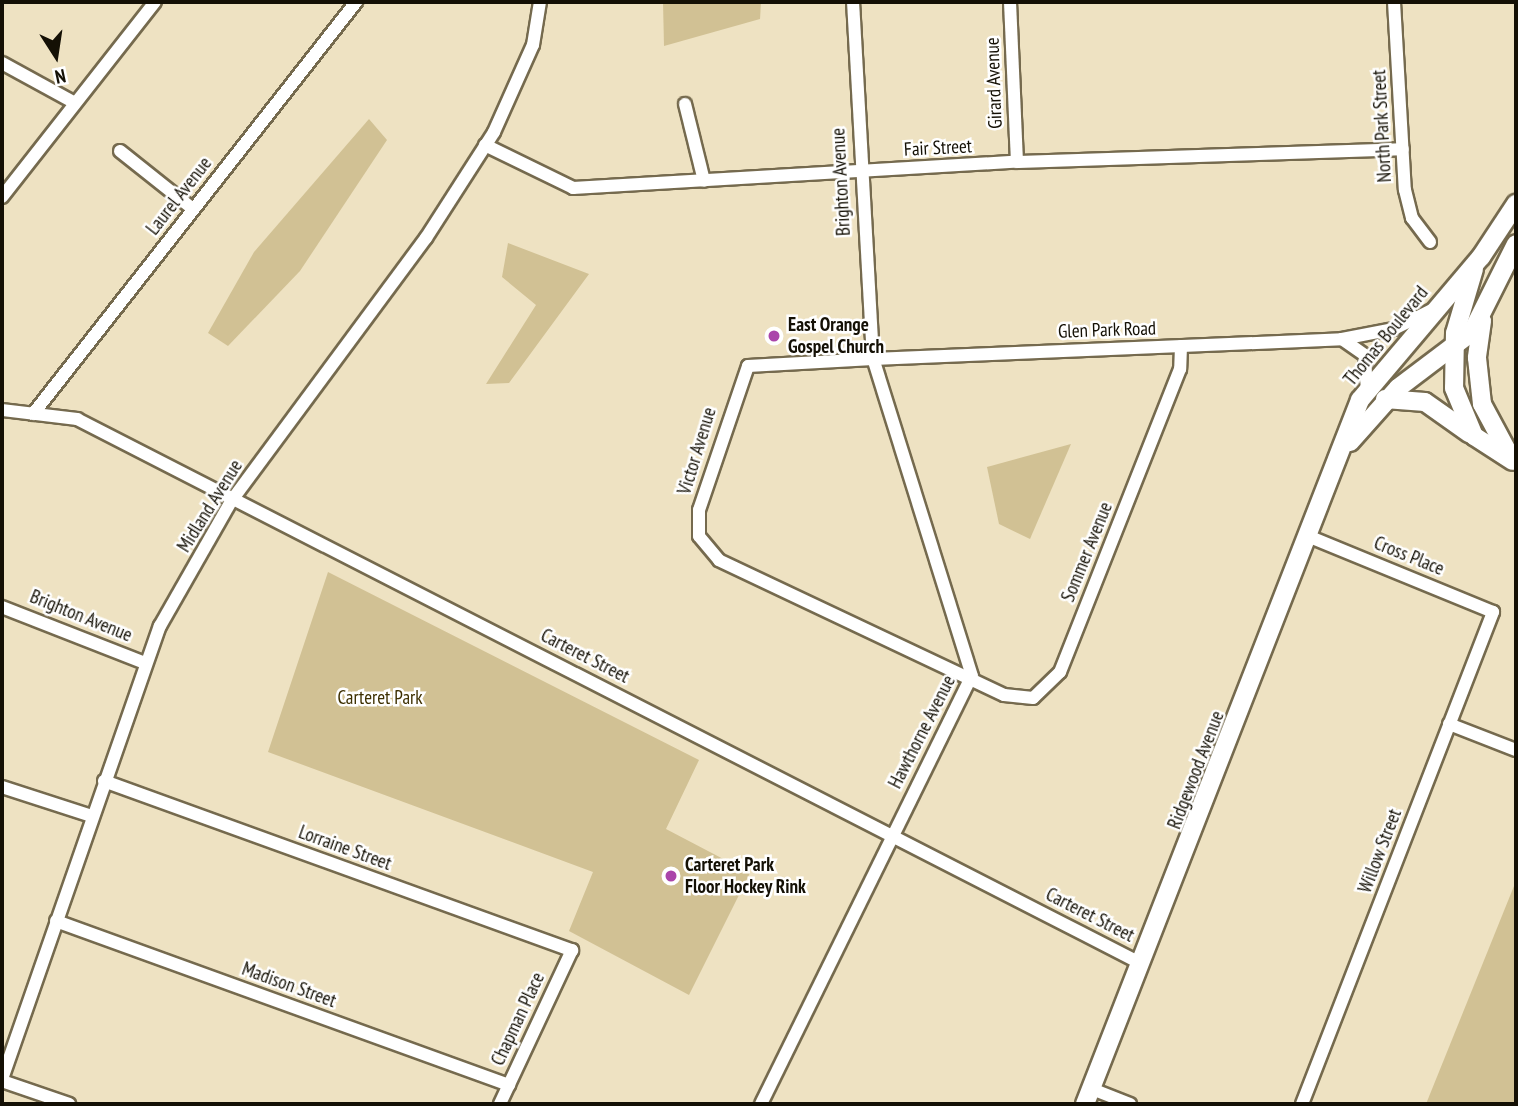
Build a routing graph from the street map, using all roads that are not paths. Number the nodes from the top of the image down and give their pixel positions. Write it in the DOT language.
graph roads {
  1 [pos="155,2"];
  2 [pos="356,2"];
  3 [pos="540,2"];
  4 [pos="853,2"];
  5 [pos="1010,2"];
  6 [pos="1394,2"];
  7 [pos="2,64"];
  8 [pos="75,103"];
  9 [pos="685,104"];
  10 [pos="485,145"];
  11 [pos="1402,149"];
  12 [pos="120,151"];
  13 [pos="1017,162"];
  14 [pos="858,172"];
  15 [pos="704,181"];
  16 [pos="2,197"];
  17 [pos="1516,204"];
  18 [pos="194,209"];
  19 [pos="1430,242"];
  20 [pos="1516,244"];
  21 [pos="1481,257"];
  22 [pos="1432,310"];
  23 [pos="1483,318"];
  24 [pos="1342,339"];
  25 [pos="1181,346"];
  26 [pos="1452,349"];
  27 [pos="873,359"];
  28 [pos="1367,390"];
  29 [pos="1385,399"];
  30 [pos="2,410"];
  31 [pos="33,414"];
  32 [pos="1480,442"];
  33 [pos="1344,450"];
  34 [pos="1515,462"];
  35 [pos="232,500"];
  36 [pos="1310,537"];
  37 [pos="2,607"];
  38 [pos="1493,612"];
  39 [pos="145,663"];
  40 [pos="970,679"];
  41 [pos="1449,724"];
  42 [pos="1516,750"];
  43 [pos="104,781"];
  44 [pos="2,787"];
  45 [pos="92,816"];
  46 [pos="891,835"];
  47 [pos="56,921"];
  48 [pos="572,950"];
  49 [pos="1142,964"];
  50 [pos="2,1080"];
  51 [pos="509,1085"];
  52 [pos="1089,1097"];
  53 [pos="69,1104"];
  54 [pos="500,1104"];
  55 [pos="761,1104"];
  56 [pos="1130,1104"];
  57 [pos="1302,1104"];
  1 -- 8 [label="street"];
  2 -- 18 [label="street, Laurel Avenue"];
  3 -- 10 [label="street, Midland Avenue"];
  4 -- 14 [label="street, Brighton Avenue"];
  5 -- 13 [label="street, Girard Avenue"];
  6 -- 11 [label="street, North Park Street"];
  7 -- 8 [label="street"];
  8 -- 16 [label="street"];
  9 -- 15 [label="street"];
  10 -- 15 [label="street, Fair Street"];
  10 -- 35 [label="street, Midland Avenue"];
  11 -- 13 [label="street, Fair Street"];
  11 -- 19 [label="street, North Park Street"];
  12 -- 18 [label="street"];
  13 -- 14 [label="street, Fair Street"];
  14 -- 15 [label="street, Fair Street"];
  14 -- 27 [label="street, Brighton Avenue"];
  17 -- 21 [label="street, Thomas Boulevard"];
  18 -- 31 [label="street, Laurel Avenue"];
  20 -- 23 [label="street, Thomas Boulevard"];
  21 -- 22 [label="street, Thomas Boulevard"];
  21 -- 26 [label="street"];
  22 -- 24 [label="street, Glen Park Road"];
  22 -- 28 [label="street, Thomas Boulevard"];
  23 -- 26 [label="street, Thomas Boulevard"];
  23 -- 34 [label="street"];
  24 -- 25 [label="street, Glen Park Road"];
  24 -- 28 [label="street"];
  25 -- 27 [label="street, Glen Park Road"];
  25 -- 40 [label="street, Sommer Avenue"];
  26 -- 29 [label="street, Thomas Boulevard"];
  26 -- 32 [label="street"];
  27 -- 40 [label="street, Hawthorne Avenue"];
  27 -- 40 [label="street, Victor Avenue"];
  28 -- 33 [label="street, Thomas Boulevard"];
  29 -- 32 [label="street"];
  29 -- 33 [label="street, Thomas Boulevard"];
  30 -- 31 [label="street, Carteret Street"];
  31 -- 35 [label="street, Carteret Street"];
  32 -- 34 [label="street"];
  33 -- 36 [label="street, Ridgewood Avenue"];
  35 -- 39 [label="street, Midland Avenue"];
  35 -- 46 [label="street, Carteret Street"];
  36 -- 38 [label="street, Cross Place"];
  36 -- 49 [label="street, Ridgewood Avenue"];
  37 -- 39 [label="street, Brighton Avenue"];
  38 -- 41 [label="street, Willow Street"];
  39 -- 43 [label="street, Midland Avenue"];
  40 -- 46 [label="street, Hawthorne Avenue"];
  41 -- 42 [label="street"];
  41 -- 57 [label="street, Willow Street"];
  43 -- 45 [label="street, Midland Avenue"];
  43 -- 48 [label="street, Lorraine Street"];
  44 -- 45 [label="street"];
  45 -- 47 [label="street, Midland Avenue"];
  46 -- 49 [label="street, Carteret Street"];
  46 -- 55 [label="street, Hawthorne Avenue"];
  47 -- 50 [label="street, Midland Avenue"];
  47 -- 51 [label="street, Madison Street"];
  48 -- 51 [label="street, Chapman Place"];
  49 -- 52 [label="street, Ridgewood Avenue"];
  50 -- 53 [label="street"];
  51 -- 54 [label="street, Chapman Place"];
  52 -- 56 [label="street"];
}
